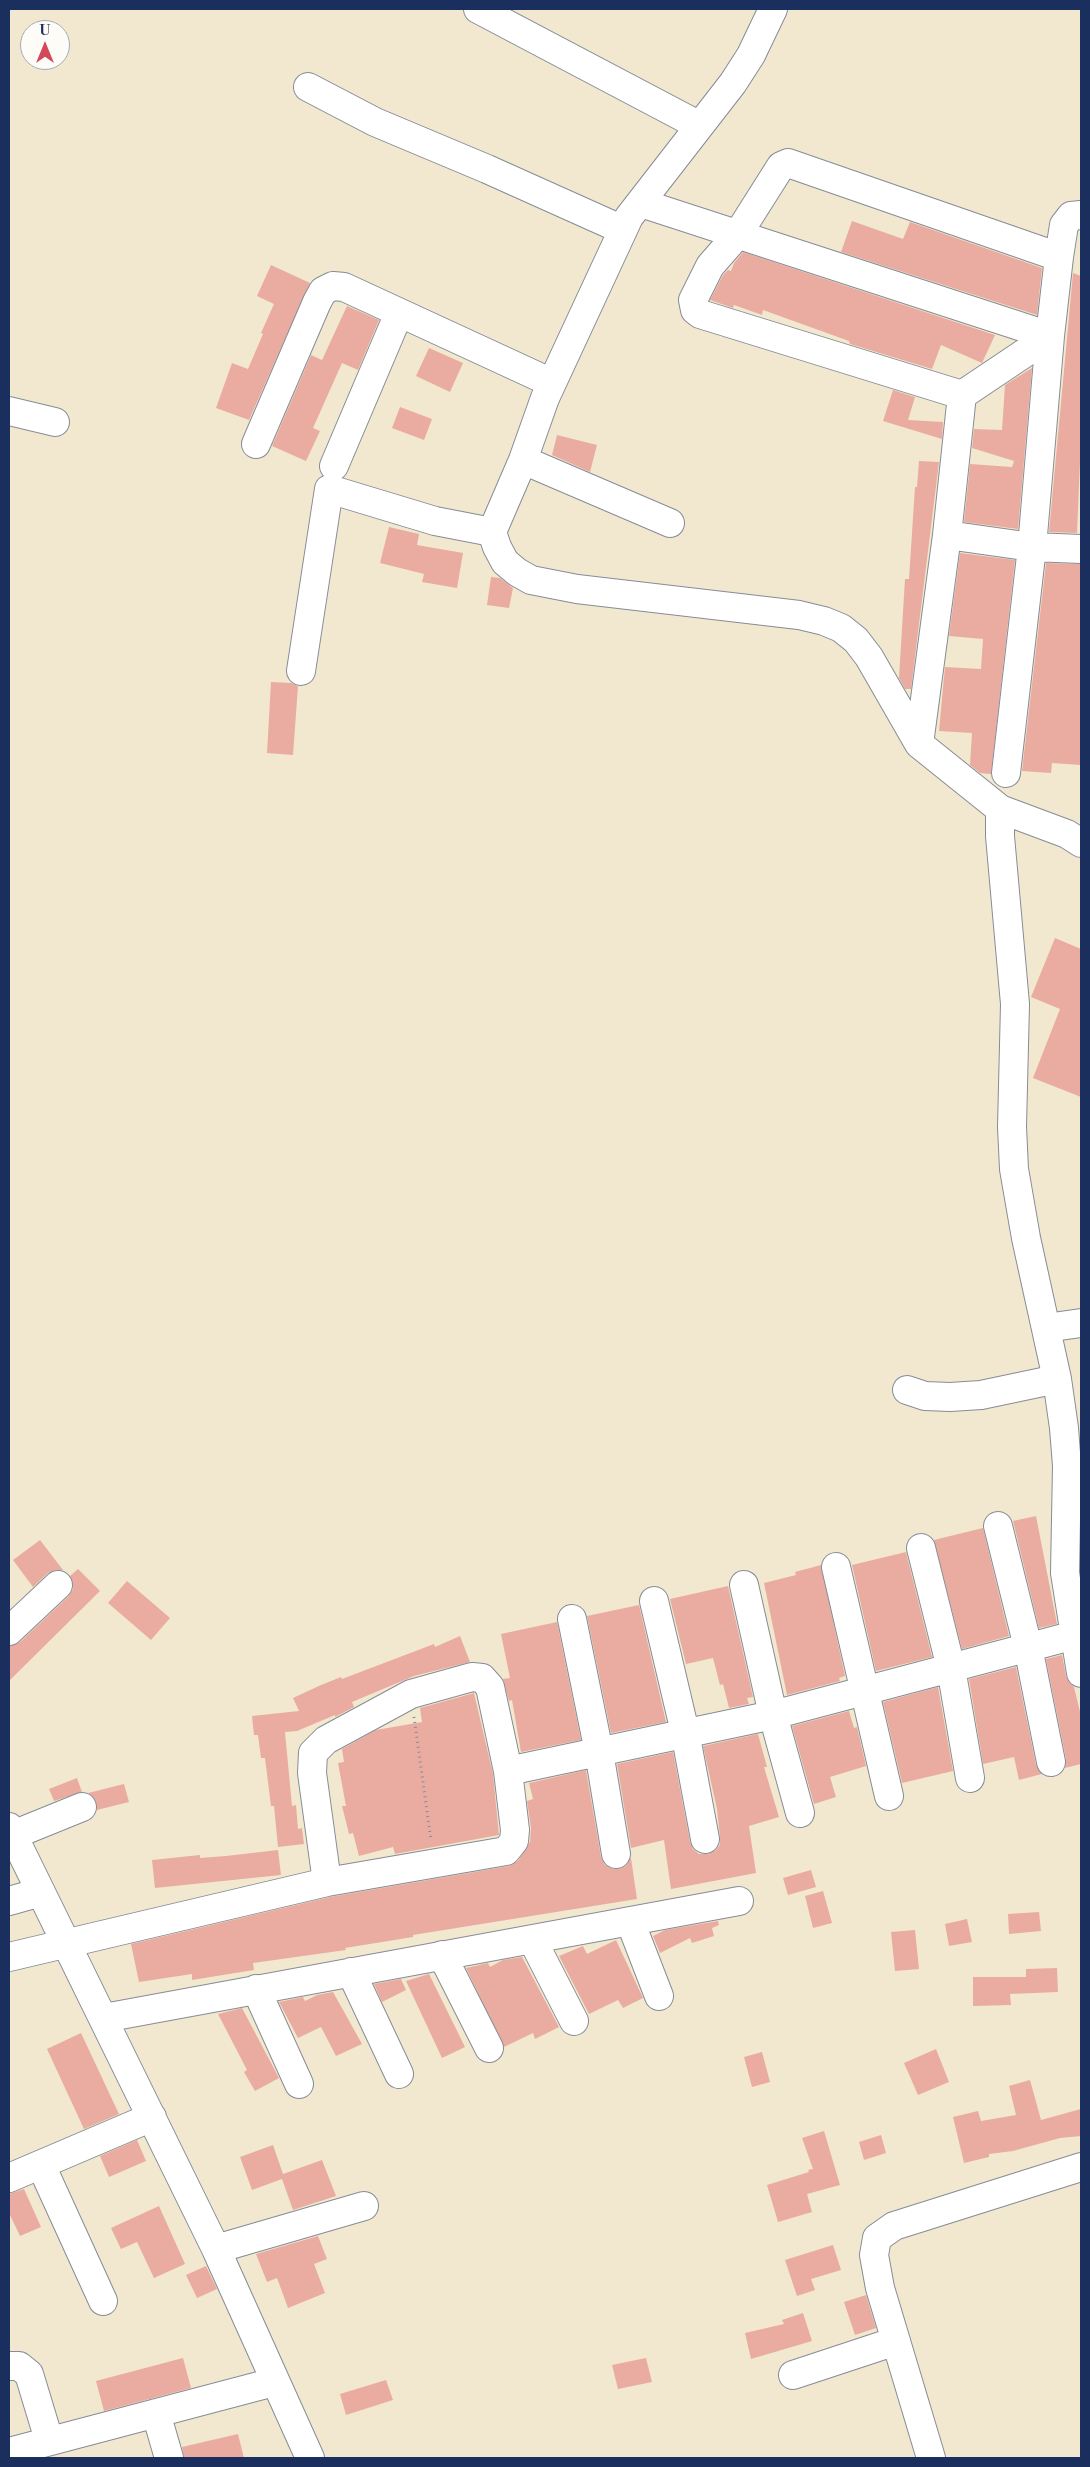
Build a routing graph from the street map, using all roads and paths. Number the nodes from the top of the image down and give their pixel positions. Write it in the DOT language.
graph roads {
  1 [pos="478,9"];
  2 [pos="773,9"];
  3 [pos="308,86"];
  4 [pos="698,125"];
  5 [pos="641,203"];
  6 [pos="1081,215"];
  7 [pos="623,230"];
  8 [pos="738,234"];
  9 [pos="1059,257"];
  10 [pos="400,313"];
  11 [pos="1050,336"];
  12 [pos="552,383"];
  13 [pos="962,395"];
  14 [pos="9,411"];
  15 [pos="55,422"];
  16 [pos="256,444"];
  17 [pos="523,460"];
  18 [pos="334,466"];
  19 [pos="670,523"];
  20 [pos="492,532"];
  21 [pos="947,535"];
  22 [pos="1032,547"];
  23 [pos="1081,549"];
  24 [pos="301,671"];
  25 [pos="919,744"];
  26 [pos="1006,773"];
  27 [pos="1000,809"];
  28 [pos="1081,843"];
  29 [pos="1081,1323"];
  30 [pos="1046,1328"];
  31 [pos="1057,1379"];
  32 [pos="907,1390"];
  33 [pos="998,1526"];
  34 [pos="921,1548"];
  35 [pos="836,1567"];
  36 [pos="58,1585"];
  37 [pos="744,1585"];
  38 [pos="654,1601"];
  39 [pos="572,1619"];
  40 [pos="9,1631"];
  41 [pos="1075,1635"];
  42 [pos="1028,1647"];
  43 [pos="951,1668"];
  44 [pos="1081,1673"];
  45 [pos="865,1690"];
  46 [pos="411,1694"];
  47 [pos="773,1714"];
  48 [pos="685,1732"];
  49 [pos="599,1752"];
  50 [pos="1051,1762"];
  51 [pos="508,1771"];
  52 [pos="970,1778"];
  53 [pos="889,1796"];
  54 [pos="82,1807"];
  55 [pos="800,1812"];
  56 [pos="11,1831"];
  57 [pos="704,1839"];
  58 [pos="616,1854"];
  59 [pos="435,1862"];
  60 [pos="327,1882"];
  61 [pos="41,1892"];
  62 [pos="9,1901"];
  63 [pos="739,1901"];
  64 [pos="630,1921"];
  65 [pos="532,1939"];
  66 [pos="65,1944"];
  67 [pos="442,1956"];
  68 [pos="9,1957"];
  69 [pos="351,1972"];
  70 [pos="256,1989"];
  71 [pos="659,1996"];
  72 [pos="104,2018"];
  73 [pos="574,2021"];
  74 [pos="488,2048"];
  75 [pos="399,2074"];
  76 [pos="299,2084"];
  77 [pos="152,2117"];
  78 [pos="41,2165"];
  79 [pos="1081,2167"];
  80 [pos="9,2178"];
  81 [pos="364,2206"];
  82 [pos="216,2249"];
  83 [pos="103,2301"];
  84 [pos="896,2341"];
  85 [pos="9,2366"];
  86 [pos="793,2375"];
  87 [pos="274,2382"];
  88 [pos="156,2413"];
  89 [pos="49,2440"];
  90 [pos="9,2452"];
  91 [pos="169,2458"];
  92 [pos="310,2458"];
  93 [pos="931,2458"];
  1 -- 4 [label="street"];
  2 -- 4 [label="street"];
  3 -- 7 [label="street"];
  4 -- 5 [label="street"];
  5 -- 7 [label="street"];
  5 -- 8 [label="street"];
  6 -- 9 [label="street"];
  7 -- 12 [label="street"];
  8 -- 9 [label="street"];
  8 -- 11 [label="street"];
  8 -- 13 [label="street"];
  9 -- 11 [label="street"];
  10 -- 12 [label="street"];
  10 -- 16 [label="street"];
  10 -- 18 [label="street"];
  11 -- 13 [label="street"];
  11 -- 22 [label="street"];
  12 -- 17 [label="street"];
  13 -- 21 [label="street"];
  14 -- 15 [label="street"];
  17 -- 19 [label="street"];
  17 -- 20 [label="street"];
  20 -- 24 [label="street"];
  20 -- 25 [label="street"];
  21 -- 22 [label="street"];
  21 -- 25 [label="street"];
  22 -- 23 [label="street"];
  22 -- 26 [label="street"];
  25 -- 27 [label="street"];
  27 -- 28 [label="street"];
  27 -- 30 [label="street"];
  29 -- 30 [label="street"];
  30 -- 31 [label="street"];
  31 -- 32 [label="street"];
  31 -- 41 [label="street"];
  33 -- 42 [label="street"];
  34 -- 43 [label="street"];
  35 -- 45 [label="street"];
  36 -- 40 [label="street"];
  37 -- 47 [label="street"];
  38 -- 48 [label="street"];
  39 -- 49 [label="street"];
  41 -- 42 [label="street"];
  41 -- 44 [label="street"];
  42 -- 43 [label="street"];
  42 -- 50 [label="street"];
  43 -- 45 [label="street"];
  43 -- 52 [label="street"];
  45 -- 47 [label="street"];
  45 -- 53 [label="street"];
  46 -- 51 [label="street"];
  46 -- 59 [label="path"];
  46 -- 60 [label="street"];
  47 -- 48 [label="street"];
  47 -- 55 [label="street"];
  48 -- 49 [label="street"];
  48 -- 57 [label="street"];
  49 -- 51 [label="street"];
  49 -- 58 [label="street"];
  51 -- 59 [label="street"];
  54 -- 56 [label="street"];
  56 -- 61 [label="street"];
  59 -- 60 [label="street"];
  60 -- 66 [label="street"];
  61 -- 62 [label="street"];
  61 -- 66 [label="street"];
  63 -- 64 [label="street"];
  64 -- 65 [label="street"];
  64 -- 71 [label="street"];
  65 -- 67 [label="street"];
  65 -- 73 [label="street"];
  66 -- 68 [label="street"];
  66 -- 72 [label="street"];
  67 -- 69 [label="street"];
  67 -- 74 [label="street"];
  69 -- 70 [label="street"];
  69 -- 75 [label="street"];
  70 -- 72 [label="street"];
  70 -- 76 [label="street"];
  72 -- 77 [label="street"];
  77 -- 78 [label="street"];
  77 -- 82 [label="street"];
  78 -- 80 [label="street"];
  78 -- 83 [label="street"];
  79 -- 84 [label="street"];
  81 -- 82 [label="street"];
  82 -- 87 [label="street"];
  84 -- 86 [label="street"];
  84 -- 93 [label="street"];
  85 -- 89 [label="street"];
  87 -- 88 [label="street"];
  87 -- 92 [label="street"];
  88 -- 89 [label="street"];
  88 -- 91 [label="street"];
  89 -- 90 [label="street"];
}
